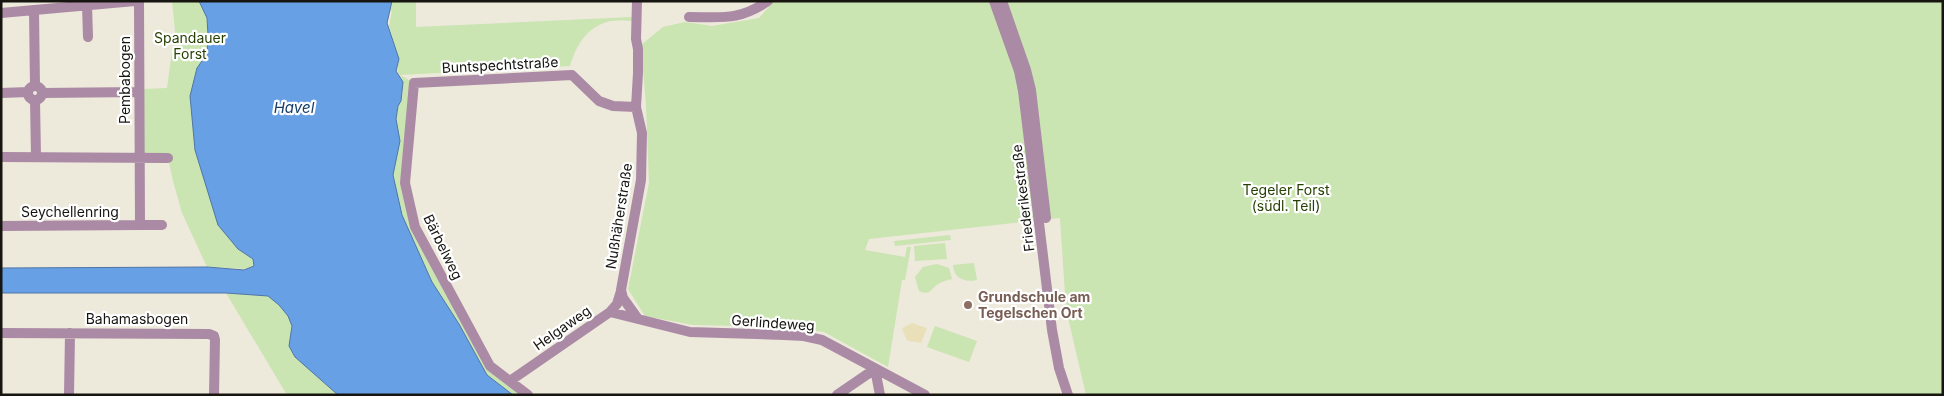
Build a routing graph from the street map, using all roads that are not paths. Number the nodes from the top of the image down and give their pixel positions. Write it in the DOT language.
graph roads {
  1 [pos="137,1"];
  2 [pos="637,1"];
  3 [pos="768,1"];
  4 [pos="994,1"];
  5 [pos="1002,1"];
  6 [pos="88,5"];
  7 [pos="34,10"];
  8 [pos="1,13"];
  9 [pos="689,17"];
  10 [pos="88,37"];
  11 [pos="414,83"];
  12 [pos="139,92"];
  13 [pos="1,93"];
  14 [pos="35,93"];
  15 [pos="636,107"];
  16 [pos="1,157"];
  17 [pos="36,157"];
  18 [pos="140,158"];
  19 [pos="168,158"];
  20 [pos="140,225"];
  21 [pos="162,225"];
  22 [pos="1,226"];
  23 [pos="621,290"];
  24 [pos="610,312"];
  25 [pos="635,316"];
  26 [pos="1,333"];
  27 [pos="70,333"];
  28 [pos="875,369"];
  29 [pos="510,381"];
  30 [pos="69,395"];
  31 [pos="214,395"];
  32 [pos="528,395"];
  33 [pos="837,395"];
  34 [pos="880,395"];
  35 [pos="925,395"];
  36 [pos="1068,395"];
  1 -- 6 [label="street, Pembabogen"];
  1 -- 12 [label="street, Pembabogen"];
  2 -- 15 [label="street, Nußhäherstraße"];
  3 -- 9 [label="street"];
  4 -- 36 [label="street, Friederikestraße"];
  5 -- 36 [label="street, Friederikestraße"];
  6 -- 7 [label="street, Pembabogen"];
  6 -- 10 [label="street"];
  7 -- 8 [label="street, Pembabogen"];
  7 -- 14 [label="street"];
  11 -- 15 [label="street, Buntspechtstraße"];
  11 -- 29 [label="street, Bärbelweg"];
  12 -- 14 [label="street"];
  12 -- 18 [label="street, Pembabogen"];
  13 -- 14 [label="street"];
  14 -- 17 [label="street"];
  15 -- 23 [label="street, Nußhäherstraße"];
  16 -- 17 [label="street"];
  17 -- 18 [label="street"];
  18 -- 19 [label="street"];
  18 -- 20 [label="street"];
  20 -- 21 [label="street, Seychellenring"];
  20 -- 22 [label="street, Seychellenring"];
  23 -- 24 [label="street, Helgaweg"];
  23 -- 25 [label="street, Nußhäherstraße"];
  24 -- 25 [label="street, Gerlindeweg"];
  24 -- 29 [label="street, Helgaweg"];
  25 -- 28 [label="street, Gerlindeweg"];
  26 -- 27 [label="street, Bahamasbogen"];
  27 -- 30 [label="street"];
  27 -- 31 [label="street, Bahamasbogen"];
  28 -- 33 [label="street"];
  28 -- 34 [label="street"];
  28 -- 35 [label="street, Gerlindeweg"];
  29 -- 32 [label="street, Bärbelweg"];
}
